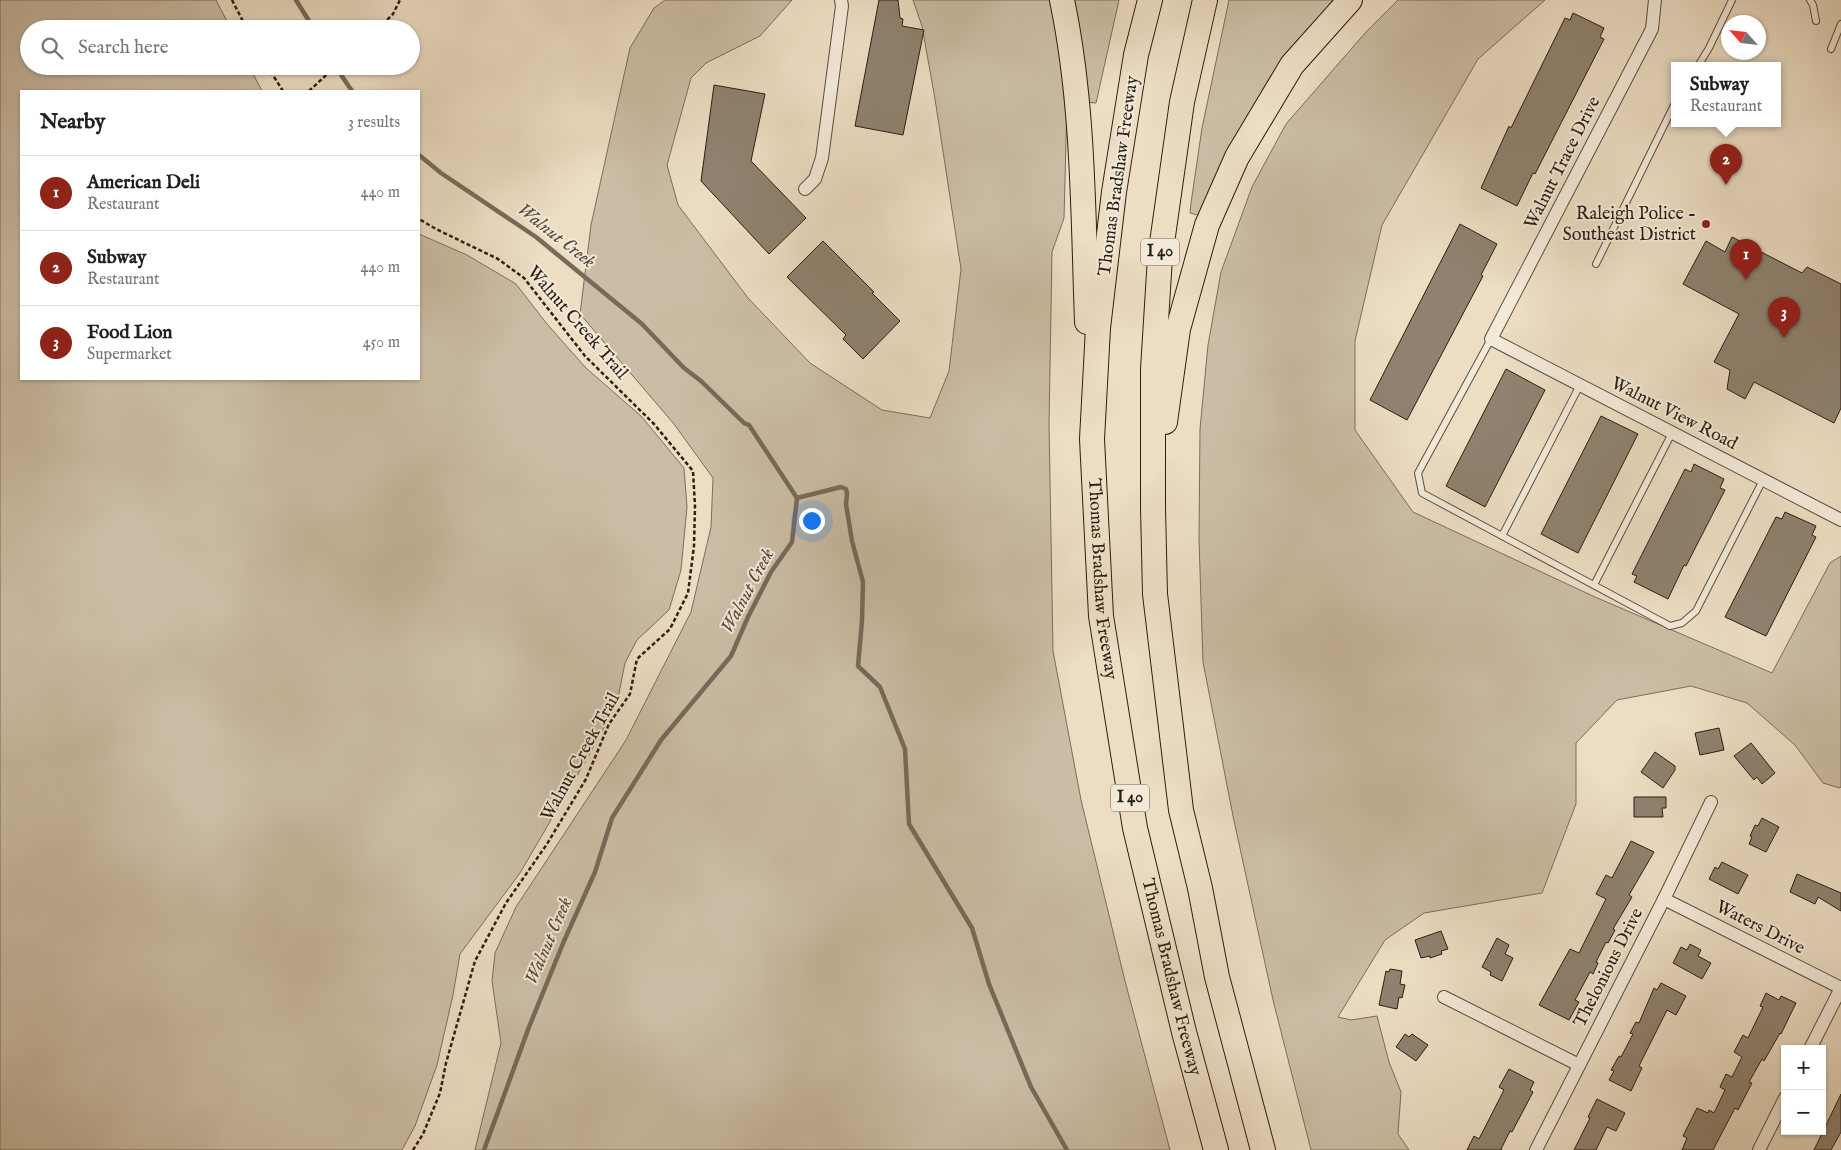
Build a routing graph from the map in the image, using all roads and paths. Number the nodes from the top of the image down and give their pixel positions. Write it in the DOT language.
graph roads {
  1 [pos="232,0"];
  2 [pos="400,0"];
  3 [pos="841,0"];
  4 [pos="1062,0"];
  5 [pos="1150,0"];
  6 [pos="1206,0"];
  7 [pos="1350,0"];
  8 [pos="1655,0"];
  9 [pos="1732,0"];
  10 [pos="1810,0"];
  11 [pos="242,20"];
  12 [pos="387,20"];
  13 [pos="1816,21"];
  14 [pos="1841,24"];
  15 [pos="1831,49"];
  16 [pos="1700,62"];
  17 [pos="273,75"];
  18 [pos="326,75"];
  19 [pos="282,90"];
  20 [pos="309,90"];
  21 [pos="1671,111"];
  22 [pos="804,189"];
  23 [pos="420,219"];
  24 [pos="1596,264"];
  25 [pos="1491,339"];
  26 [pos="1580,385"];
  27 [pos="1672,432"];
  28 [pos="1092,438"];
  29 [pos="1763,480"];
  30 [pos="1152,508"];
  31 [pos="1841,520"];
  32 [pos="1502,536"];
  33 [pos="1594,585"];
  34 [pos="1712,802"];
  35 [pos="1664,899"];
  36 [pos="1841,988"];
  37 [pos="1444,997"];
  38 [pos="1812,1045"];
  39 [pos="1578,1065"];
  40 [pos="1781,1106"];
  41 [pos="413,1150"];
  42 [pos="1216,1150"];
  43 [pos="1263,1150"];
  44 [pos="1536,1150"];
  45 [pos="1759,1150"];
  1 -- 11 [label="path"];
  2 -- 12 [label="path"];
  3 -- 22 [label="street"];
  4 -- 28 [label="highway"];
  5 -- 28 [label="highway, Thomas Bradshaw Freeway / I 40"];
  6 -- 30 [label="highway, I 40"];
  7 -- 30 [label="highway"];
  8 -- 25 [label="street, Walnut Trace Drive"];
  9 -- 16 [label="lane"];
  10 -- 13 [label="lane"];
  14 -- 15 [label="lane"];
  17 -- 19 [label="path"];
  18 -- 20 [label="path"];
  21 -- 24 [label="lane"];
  23 -- 41 [label="path, Walnut Creek Trail"];
  25 -- 26 [label="street, Walnut View Road"];
  25 -- 32 [label="lane"];
  26 -- 27 [label="street, Walnut View Road"];
  26 -- 32 [label="lane"];
  27 -- 29 [label="street, Walnut View Road"];
  27 -- 33 [label="lane"];
  28 -- 42 [label="highway, Thomas Bradshaw Freeway / I 40"];
  29 -- 31 [label="street, Walnut View Road"];
  29 -- 33 [label="lane"];
  30 -- 43 [label="highway, I 40"];
  32 -- 33 [label="lane"];
  34 -- 35 [label="street, Thelonious Drive"];
  35 -- 36 [label="street, Waters Drive"];
  35 -- 39 [label="street, Thelonious Drive"];
  36 -- 38 [label="street"];
  37 -- 39 [label="street"];
  39 -- 44 [label="street, Thelonious Drive"];
  40 -- 45 [label="street"];
}
